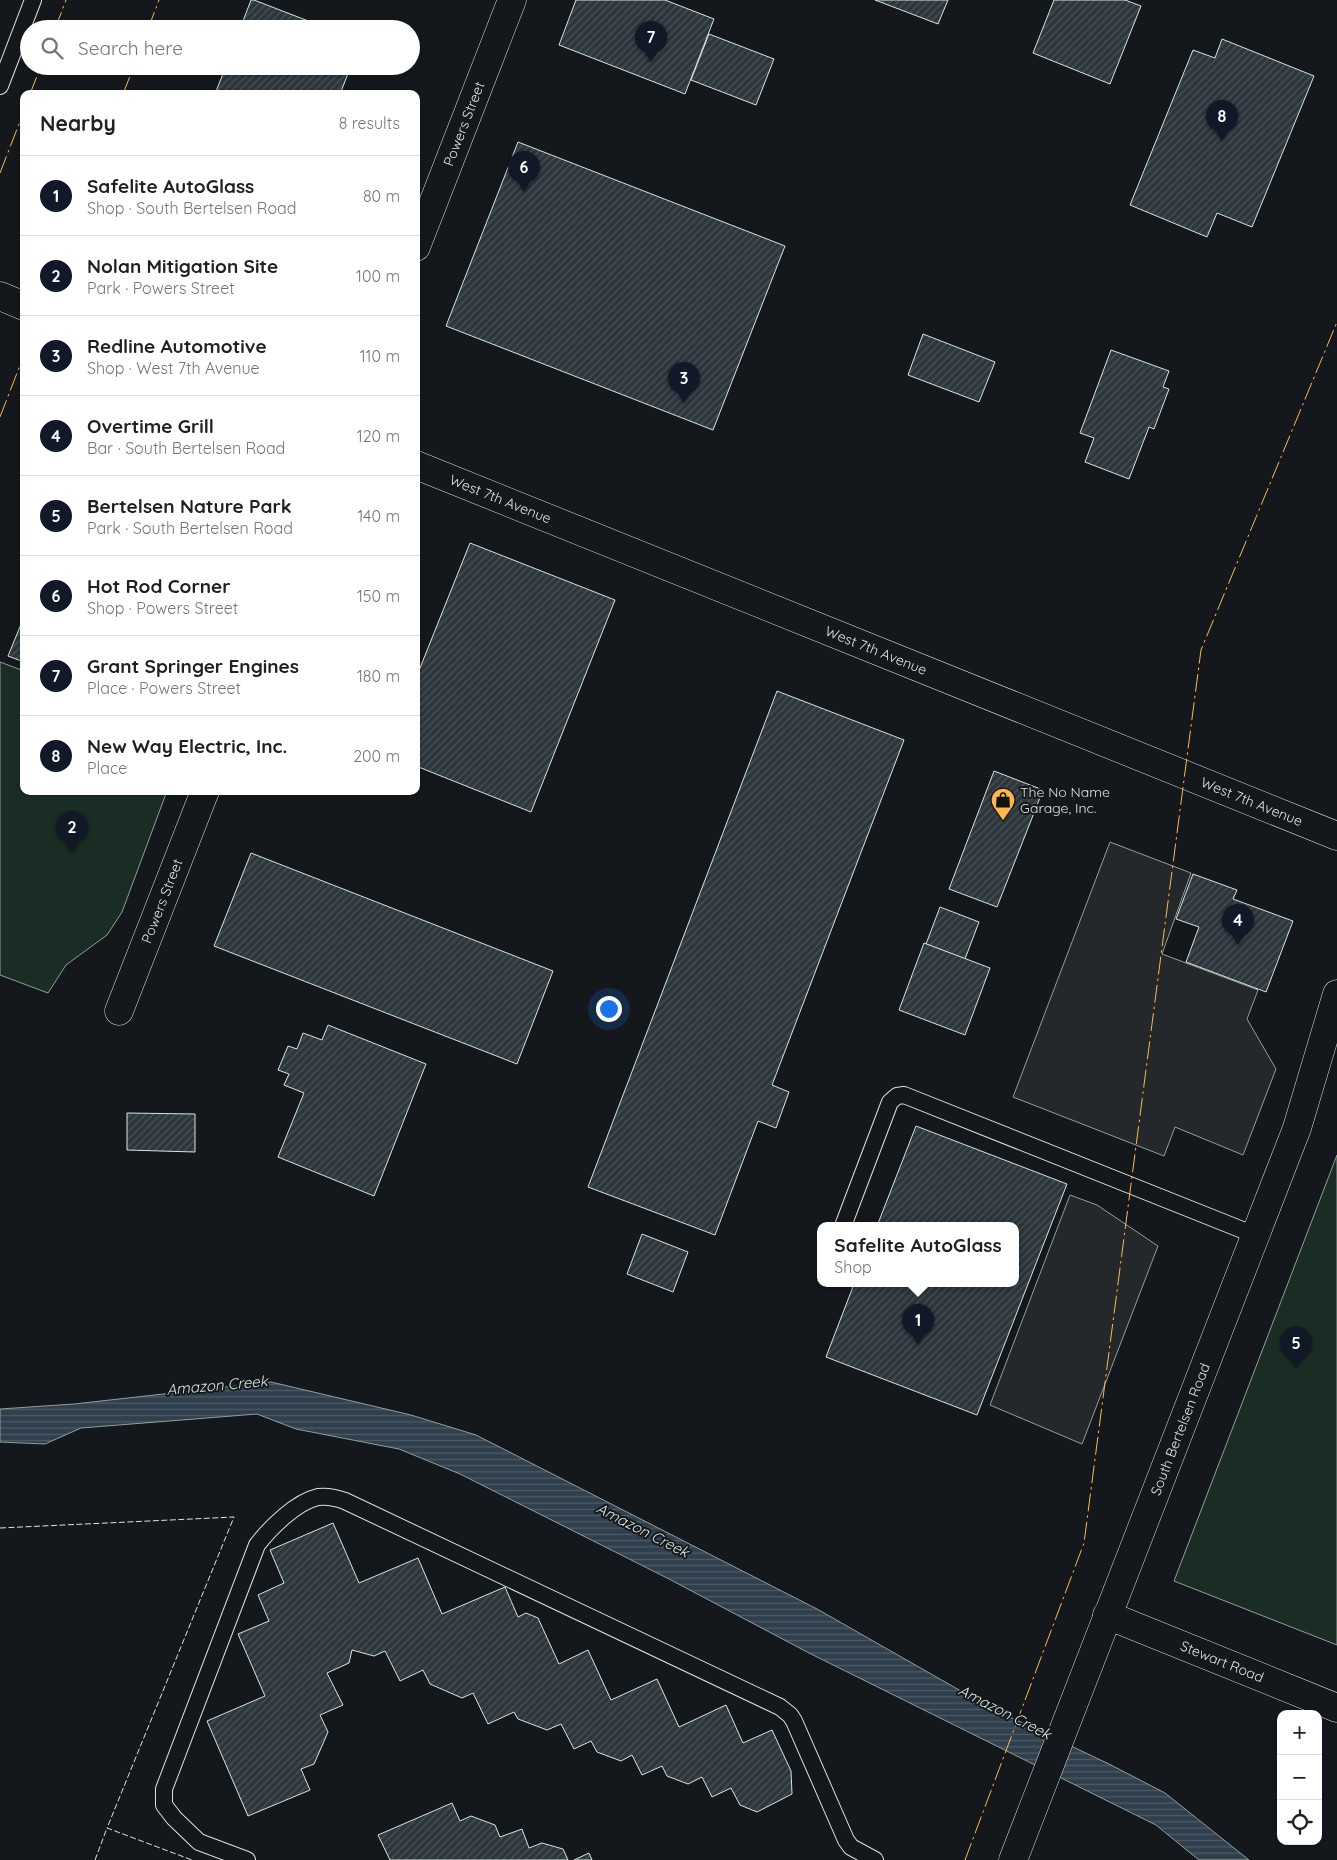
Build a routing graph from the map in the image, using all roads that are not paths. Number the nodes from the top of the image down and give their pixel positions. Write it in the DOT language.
graph roads {
  1 [pos="33,0"];
  2 [pos="512,0"];
  3 [pos="25,20"];
  4 [pos="20,34"];
  5 [pos="0,86"];
  6 [pos="420,237"];
  7 [pos="0,296"];
  8 [pos="20,304"];
  9 [pos="420,467"];
  10 [pos="203,795"];
  11 [pos="1337,836"];
  12 [pos="1337,994"];
  13 [pos="119,1011"];
  14 [pos="845,1222"];
  15 [pos="1255,1235"];
  16 [pos="1107,1615"];
  17 [pos="1337,1708"];
  18 [pos="247,1860"];
  19 [pos="875,1860"];
  20 [pos="1013,1860"];
  1 -- 3 [label="lane"];
  2 -- 6 [label="street, Powers Street"];
  4 -- 5 [label="lane"];
  7 -- 8 [label="street"];
  9 -- 11 [label="street, West 7th Avenue"];
  10 -- 13 [label="street, Powers Street"];
  12 -- 15 [label="street, South Bertelsen Road"];
  14 -- 15 [label="lane"];
  15 -- 16 [label="street, South Bertelsen Road"];
  16 -- 17 [label="street, Stewart Road"];
  16 -- 20 [label="street, South Bertelsen Road"];
  18 -- 19 [label="lane"];
}
